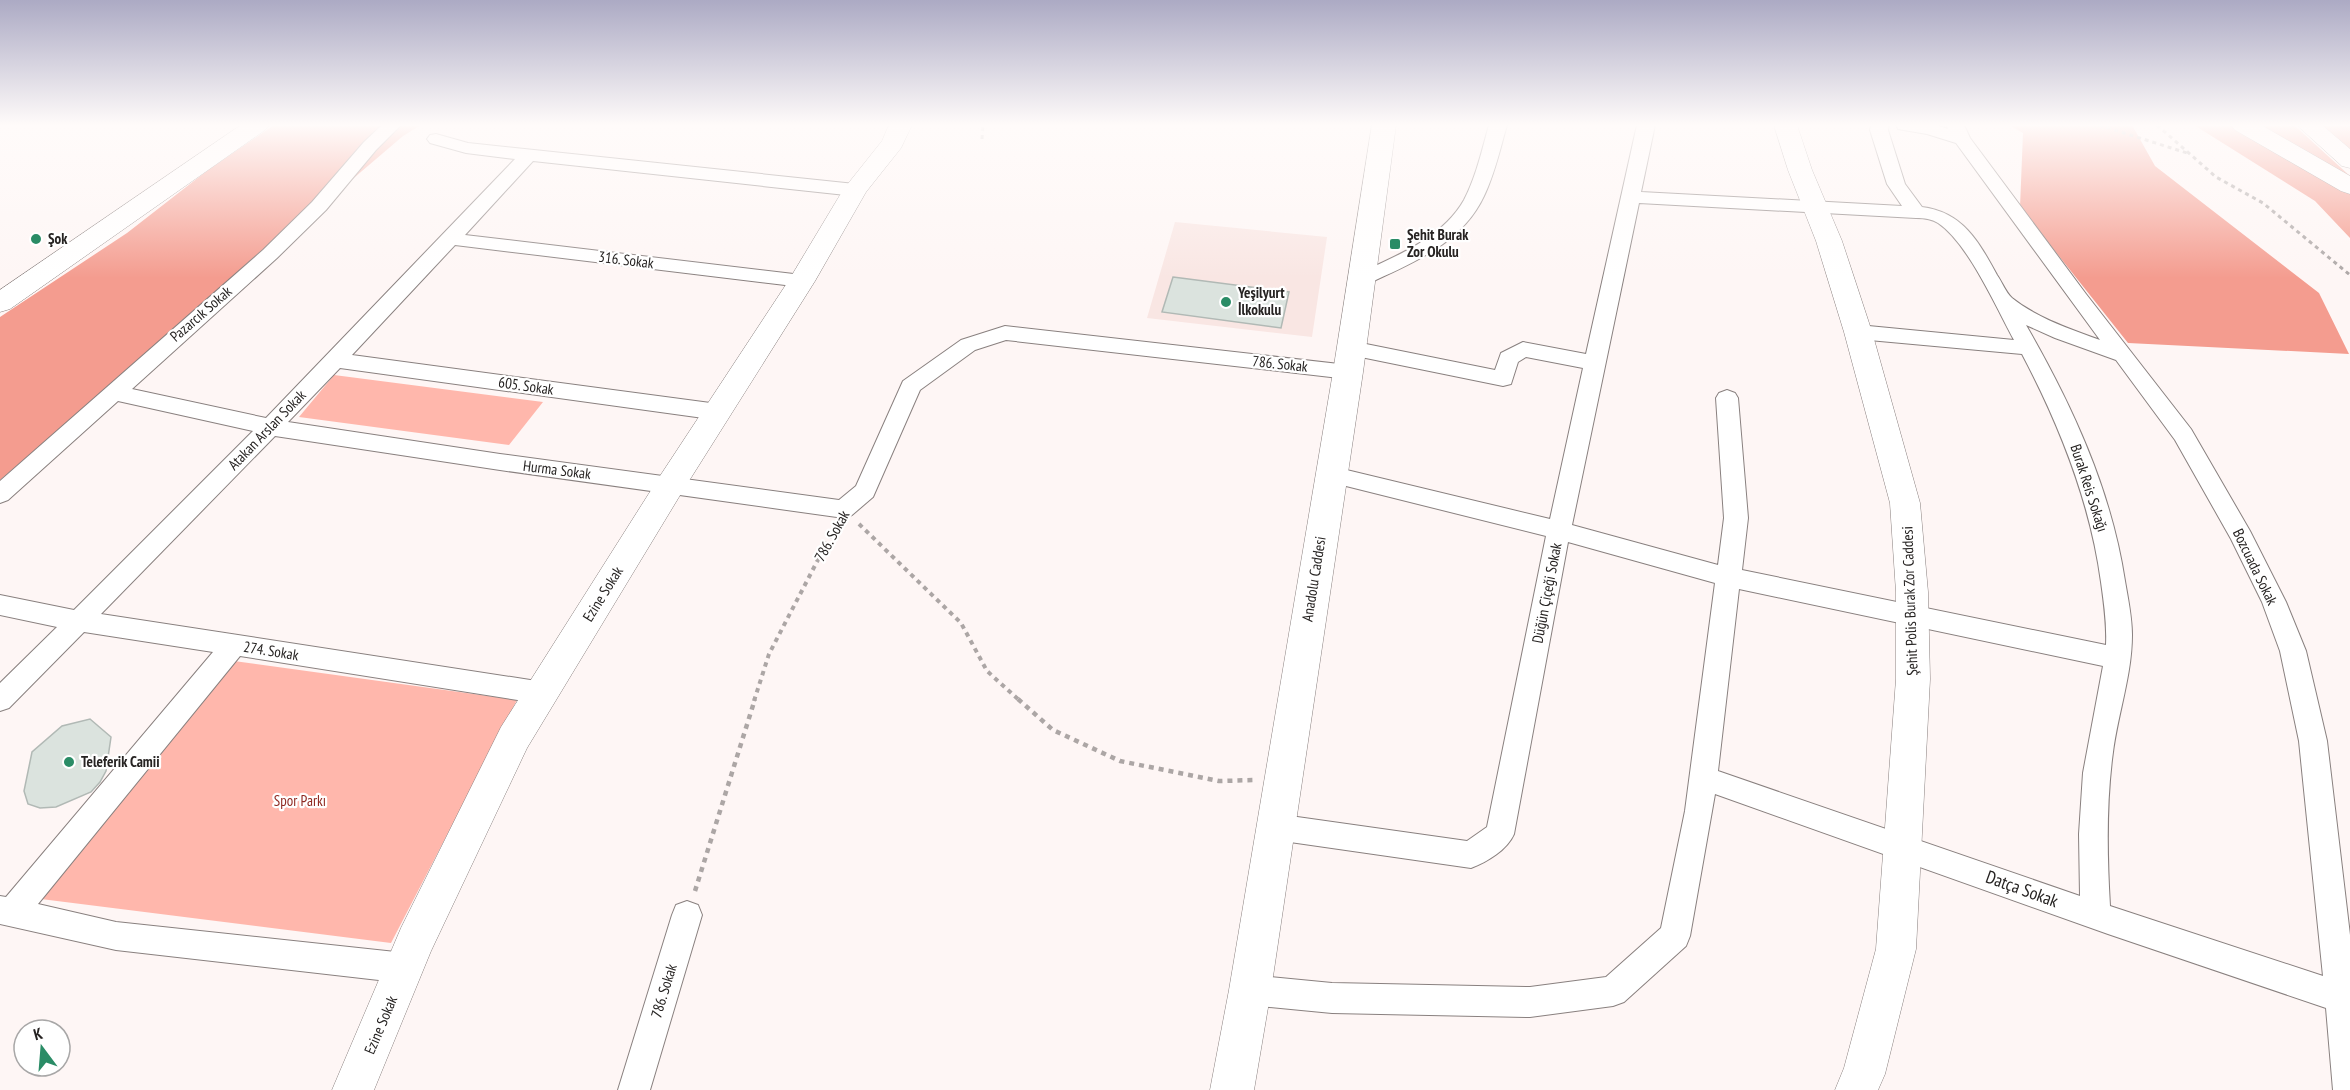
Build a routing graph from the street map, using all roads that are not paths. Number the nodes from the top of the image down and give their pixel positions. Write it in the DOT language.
graph roads {
  1 [pos="152,176"];
  2 [pos="184,176"];
  3 [pos="345,176"];
  4 [pos="509,176"];
  5 [pos="723,176"];
  6 [pos="866,176"];
  7 [pos="1377,176"];
  8 [pos="1482,176"];
  9 [pos="1635,176"];
  10 [pos="1804,176"];
  11 [pos="1893,176"];
  12 [pos="1991,176"];
  13 [pos="2332,176"];
  14 [pos="2350,186"];
  15 [pos="855,190"];
  16 [pos="1631,197"];
  17 [pos="1815,207"];
  18 [pos="1916,212"];
  19 [pos="451,239"];
  20 [pos="1362,279"];
  21 [pos="0,280"];
  22 [pos="802,281"];
  23 [pos="2001,300"];
  24 [pos="0,303"];
  25 [pos="1858,332"];
  26 [pos="2028,348"];
  27 [pos="2123,355"];
  28 [pos="334,360"];
  29 [pos="1350,360"];
  30 [pos="1596,363"];
  31 [pos="112,392"];
  32 [pos="1727,398"];
  33 [pos="718,412"];
  34 [pos="271,427"];
  35 [pos="1330,474"];
  36 [pos="671,484"];
  37 [pos="0,494"];
  38 [pos="844,510"];
  39 [pos="1559,530"];
  40 [pos="1727,577"];
  41 [pos="0,605"];
  42 [pos="1912,616"];
  43 [pos="80,621"];
  44 [pos="234,645"];
  45 [pos="2116,658"];
  46 [pos="543,693"];
  47 [pos="0,700"];
  48 [pos="1703,778"];
  49 [pos="1276,827"];
  50 [pos="1901,846"];
  51 [pos="6,911"];
  52 [pos="687,915"];
  53 [pos="2096,915"];
  54 [pos="405,968"];
  55 [pos="1250,990"];
  56 [pos="2341,998"];
  57 [pos="1240,1031"];
  58 [pos="353,1090"];
  59 [pos="634,1090"];
  60 [pos="1232,1090"];
  61 [pos="1247,1090"];
  62 [pos="1856,1090"];
  63 [pos="2349,1090"];
  1 -- 21 [label="main road"];
  2 -- 24 [label="main road"];
  3 -- 31 [label="street, Pazarcık Sokak"];
  4 -- 19 [label="street, Atakan Arslan Sokak"];
  5 -- 15 [label="street"];
  6 -- 15 [label="street, Ezine Sokak"];
  7 -- 20 [label="main road, Anadolu Caddesi"];
  8 -- 20 [label="street"];
  9 -- 16 [label="street, Düğün Çiçeği Sokak"];
  10 -- 17 [label="street, Şehit Polis Burak Zor Caddesi"];
  11 -- 18 [label="street"];
  12 -- 27 [label="street, Bozcuada Sokak"];
  13 -- 14 [label="main road"];
  15 -- 22 [label="street, Ezine Sokak"];
  16 -- 17 [label="street, Burak Reis Sokağı"];
  16 -- 30 [label="street, Düğün Çiçeği Sokak"];
  17 -- 18 [label="street, Burak Reis Sokağı"];
  17 -- 25 [label="street, Şehit Polis Burak Zor Caddesi"];
  18 -- 23 [label="street, Burak Reis Sokağı"];
  19 -- 22 [label="street, 316. Sokak"];
  19 -- 28 [label="street, Atakan Arslan Sokak"];
  20 -- 29 [label="main road, Anadolu Caddesi"];
  22 -- 33 [label="street, Ezine Sokak"];
  23 -- 26 [label="street, Burak Reis Sokağı"];
  23 -- 27 [label="street"];
  25 -- 26 [label="street"];
  25 -- 42 [label="street, Şehit Polis Burak Zor Caddesi"];
  26 -- 45 [label="street, Burak Reis Sokağı"];
  27 -- 56 [label="street, Bozcuada Sokak"];
  28 -- 33 [label="street, 605. Sokak"];
  28 -- 34 [label="street, Atakan Arslan Sokak"];
  29 -- 30 [label="street, 786. Sokak"];
  29 -- 35 [label="main road, Anadolu Caddesi"];
  29 -- 38 [label="street, 786. Sokak"];
  30 -- 39 [label="street, Düğün Çiçeği Sokak"];
  31 -- 34 [label="street, Hurma Sokak"];
  31 -- 37 [label="street, Pazarcık Sokak"];
  32 -- 40 [label="street"];
  33 -- 36 [label="street, Ezine Sokak"];
  34 -- 36 [label="street, Hurma Sokak"];
  34 -- 43 [label="street, Atakan Arslan Sokak"];
  35 -- 39 [label="street"];
  35 -- 49 [label="main road, Anadolu Caddesi"];
  36 -- 38 [label="street, Hurma Sokak"];
  36 -- 46 [label="street, Ezine Sokak"];
  39 -- 40 [label="street"];
  39 -- 49 [label="street, Düğün Çiçeği Sokak"];
  40 -- 42 [label="street"];
  40 -- 48 [label="street"];
  41 -- 43 [label="street, 274. Sokak"];
  42 -- 45 [label="street"];
  42 -- 50 [label="street, Şehit Polis Burak Zor Caddesi"];
  43 -- 44 [label="street, 274. Sokak"];
  43 -- 47 [label="street, Atakan Arslan Sokak"];
  44 -- 46 [label="street, 274. Sokak"];
  44 -- 51 [label="street"];
  45 -- 53 [label="street, Burak Reis Sokağı"];
  46 -- 54 [label="street, Ezine Sokak"];
  48 -- 50 [label="street, Datça Sokak"];
  48 -- 55 [label="street"];
  49 -- 55 [label="main road, Anadolu Caddesi"];
  50 -- 53 [label="street, Datça Sokak"];
  50 -- 62 [label="street, Şehit Polis Burak Zor Caddesi"];
  51 -- 54 [label="street"];
  52 -- 59 [label="street, 786. Sokak"];
  53 -- 56 [label="street, Datça Sokak"];
  54 -- 58 [label="street, Ezine Sokak"];
  55 -- 57 [label="main road, Anadolu Caddesi"];
  56 -- 63 [label="street, Bozcuada Sokak"];
  57 -- 60 [label="main road"];
  57 -- 61 [label="main road"];
}
